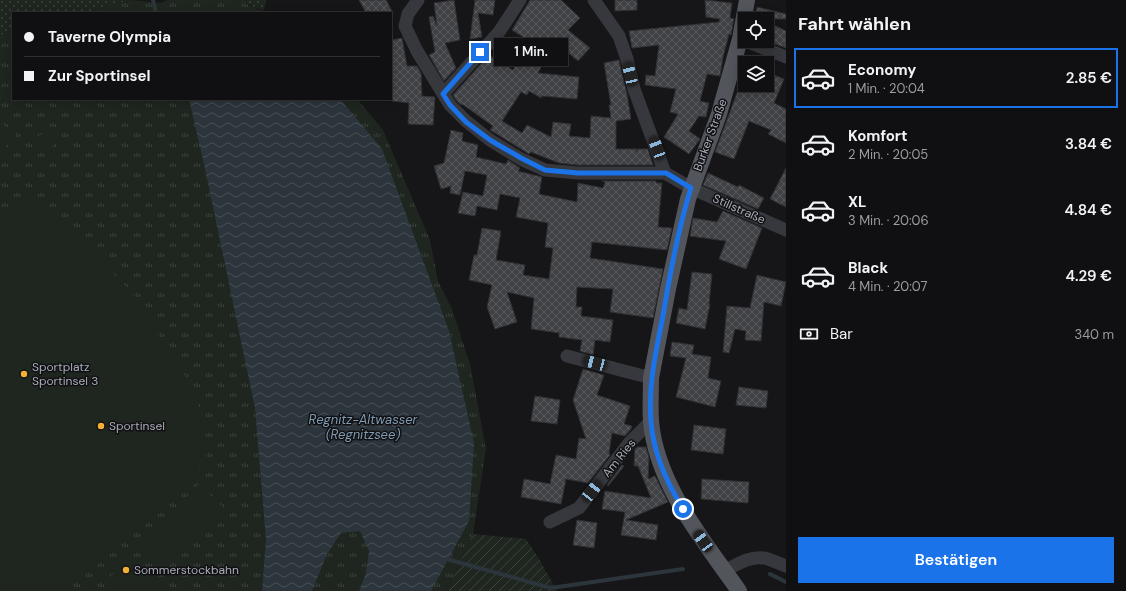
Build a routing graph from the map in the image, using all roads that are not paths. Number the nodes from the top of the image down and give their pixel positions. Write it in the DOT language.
graph roads {
  1 [pos="418,0"];
  2 [pos="520,0"];
  3 [pos="594,0"];
  4 [pos="747,0"];
  5 [pos="745,12"];
  6 [pos="738,46"];
  7 [pos="763,48"];
  8 [pos="786,57"];
  9 [pos="443,94"];
  10 [pos="666,173"];
  11 [pos="691,188"];
  12 [pos="786,230"];
  13 [pos="567,356"];
  14 [pos="651,378"];
  15 [pos="651,421"];
  16 [pos="550,522"];
  17 [pos="786,566"];
  18 [pos="731,584"];
  1 -- 9 [label="street"];
  2 -- 9 [label="street"];
  3 -- 10 [label="street"];
  4 -- 5 [label="main road, Burker Straße"];
  6 -- 11 [label="main road, Burker Straße"];
  7 -- 8 [label="street"];
  9 -- 10 [label="street"];
  10 -- 11 [label="street, Stillstraße"];
  11 -- 12 [label="street, Stillstraße"];
  11 -- 14 [label="main road, Burker Straße"];
  13 -- 14 [label="street"];
  14 -- 15 [label="main road, Burker Straße"];
  15 -- 16 [label="street, Am Ries"];
  15 -- 18 [label="main road, Burker Straße"];
  17 -- 18 [label="street"];
}
